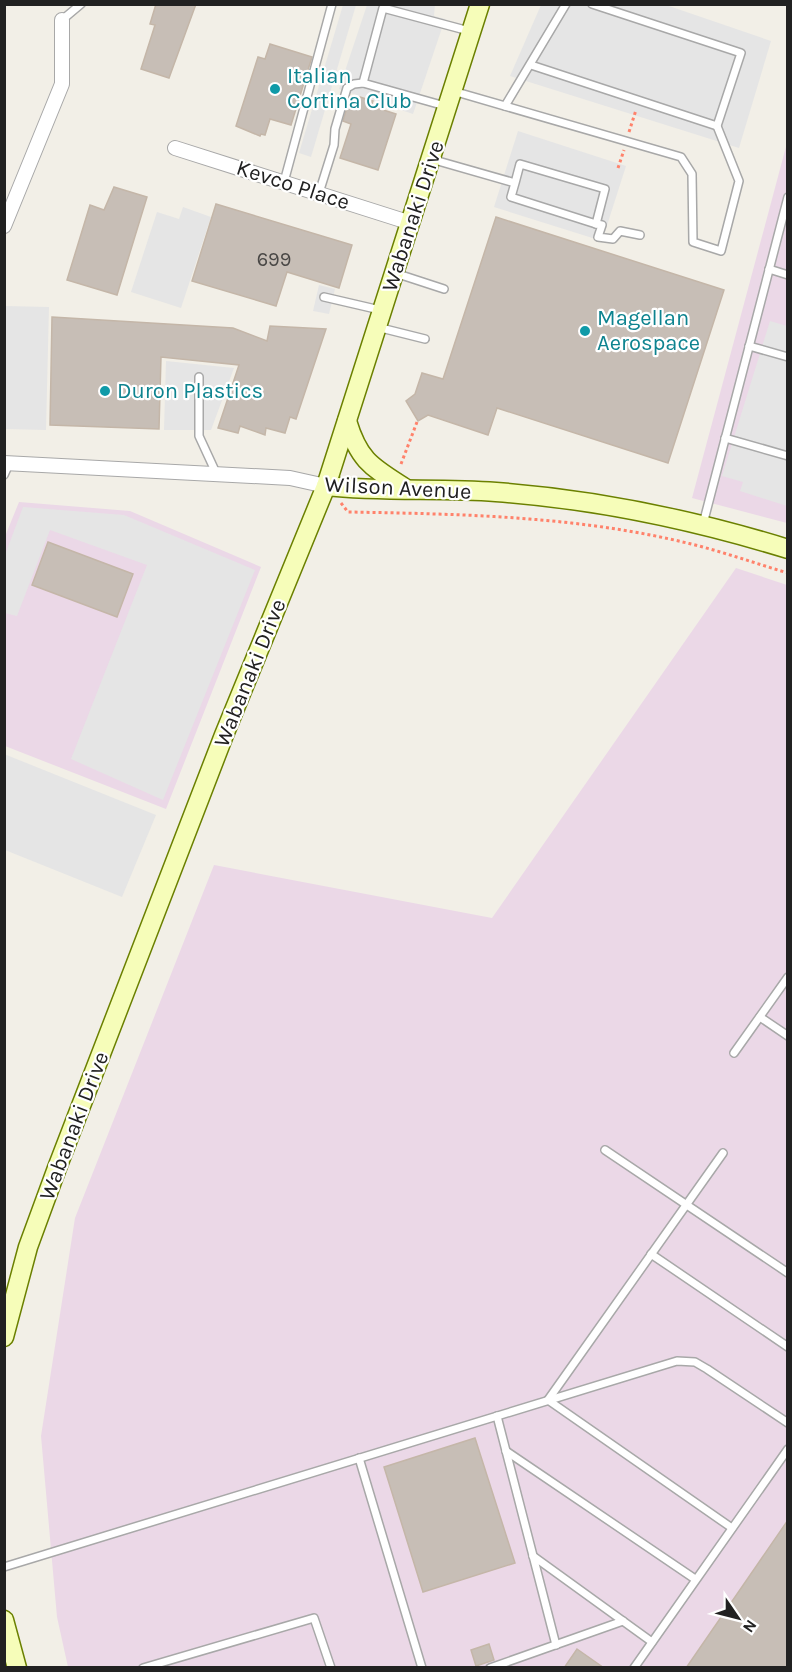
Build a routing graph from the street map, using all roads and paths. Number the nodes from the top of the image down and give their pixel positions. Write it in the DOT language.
graph roads {
  1 [pos="81,4"];
  2 [pos="332,4"];
  3 [pos="480,4"];
  4 [pos="566,4"];
  5 [pos="592,4"];
  6 [pos="62,20"];
  7 [pos="472,31"];
  8 [pos="531,65"];
  9 [pos="363,83"];
  10 [pos="450,99"];
  11 [pos="505,106"];
  12 [pos="717,126"];
  13 [pos="175,148"];
  14 [pos="431,159"];
  15 [pos="284,182"];
  16 [pos="514,183"];
  17 [pos="318,193"];
  18 [pos="788,197"];
  19 [pos="411,223"];
  20 [pos="596,224"];
  21 [pos="4,226"];
  22 [pos="640,235"];
  23 [pos="769,269"];
  24 [pos="394,273"];
  25 [pos="788,275"];
  26 [pos="444,289"];
  27 [pos="324,297"];
  28 [pos="380,319"];
  29 [pos="424,339"];
  30 [pos="749,346"];
  31 [pos="788,357"];
  32 [pos="199,377"];
  33 [pos="347,422"];
  34 [pos="417,422"];
  35 [pos="725,438"];
  36 [pos="788,456"];
  37 [pos="401,464"];
  38 [pos="6,467"];
  39 [pos="216,475"];
  40 [pos="326,486"];
  41 [pos="405,488"];
  42 [pos="348,512"];
  43 [pos="702,527"];
  44 [pos="788,549"];
  45 [pos="788,573"];
  46 [pos="788,977"];
  47 [pos="760,1017"];
  48 [pos="788,1036"];
  49 [pos="734,1053"];
  50 [pos="605,1150"];
  51 [pos="723,1153"];
  52 [pos="686,1204"];
  53 [pos="651,1254"];
  54 [pos="788,1273"];
  55 [pos="4,1337"];
  56 [pos="788,1347"];
  57 [pos="548,1400"];
  58 [pos="497,1416"];
  59 [pos="788,1423"];
  60 [pos="788,1449"];
  61 [pos="506,1451"];
  62 [pos="359,1458"];
  63 [pos="732,1528"];
  64 [pos="533,1556"];
  65 [pos="4,1567"];
  66 [pos="695,1580"];
  67 [pos="4,1620"];
  68 [pos="623,1621"];
  69 [pos="652,1642"];
  70 [pos="556,1645"];
  71 [pos="17,1668"];
  72 [pos="143,1668"];
  73 [pos="331,1668"];
  74 [pos="422,1668"];
  75 [pos="490,1668"];
  76 [pos="634,1668"];
  1 -- 6 [label="lane"];
  2 -- 15 [label="lane"];
  3 -- 7 [label="street, Wabanaki Drive"];
  4 -- 8 [label="lane"];
  5 -- 12 [label="lane"];
  6 -- 21 [label="street"];
  7 -- 9 [label="lane"];
  7 -- 10 [label="street, Wabanaki Drive"];
  8 -- 11 [label="lane"];
  8 -- 12 [label="lane"];
  9 -- 10 [label="lane"];
  9 -- 17 [label="lane"];
  10 -- 11 [label="lane"];
  10 -- 14 [label="street, Wabanaki Drive"];
  11 -- 12 [label="lane"];
  13 -- 15 [label="street, Kevco Place"];
  14 -- 16 [label="lane"];
  14 -- 19 [label="street, Wabanaki Drive"];
  15 -- 17 [label="street, Kevco Place"];
  16 -- 20 [label="lane"];
  16 -- 20 [label="lane"];
  17 -- 19 [label="street, Kevco Place"];
  18 -- 23 [label="lane"];
  19 -- 24 [label="street, Wabanaki Drive"];
  20 -- 22 [label="lane"];
  23 -- 25 [label="lane"];
  23 -- 30 [label="lane"];
  24 -- 26 [label="lane"];
  24 -- 28 [label="street, Wabanaki Drive"];
  27 -- 28 [label="lane"];
  28 -- 29 [label="lane"];
  28 -- 33 [label="street, Wabanaki Drive"];
  30 -- 31 [label="lane"];
  30 -- 35 [label="lane"];
  32 -- 39 [label="lane"];
  33 -- 40 [label="street, Wabanaki Drive"];
  33 -- 41 [label="street"];
  34 -- 37 [label="path"];
  35 -- 36 [label="lane"];
  35 -- 43 [label="lane"];
  38 -- 39 [label="street, Wilson Avenue"];
  39 -- 40 [label="street, Wilson Avenue"];
  40 -- 41 [label="street, Wilson Avenue"];
  40 -- 55 [label="street, Wabanaki Drive"];
  41 -- 43 [label="street, Wilson Avenue"];
  42 -- 45 [label="path"];
  43 -- 44 [label="street, Wilson Avenue"];
  46 -- 47 [label="lane"];
  47 -- 48 [label="lane"];
  47 -- 49 [label="lane"];
  50 -- 52 [label="lane"];
  51 -- 52 [label="lane"];
  52 -- 53 [label="lane"];
  52 -- 54 [label="lane"];
  53 -- 56 [label="lane"];
  53 -- 57 [label="lane"];
  57 -- 58 [label="lane"];
  57 -- 59 [label="lane"];
  57 -- 63 [label="lane"];
  58 -- 61 [label="lane"];
  58 -- 62 [label="lane"];
  60 -- 63 [label="lane"];
  61 -- 64 [label="lane"];
  61 -- 66 [label="lane"];
  62 -- 65 [label="lane"];
  62 -- 74 [label="lane"];
  63 -- 66 [label="lane"];
  64 -- 68 [label="lane"];
  64 -- 70 [label="lane"];
  66 -- 69 [label="lane"];
  67 -- 71 [label="street"];
  68 -- 69 [label="lane"];
  68 -- 70 [label="lane"];
  69 -- 76 [label="lane"];
  70 -- 75 [label="lane"];
  72 -- 73 [label="lane"];
}
